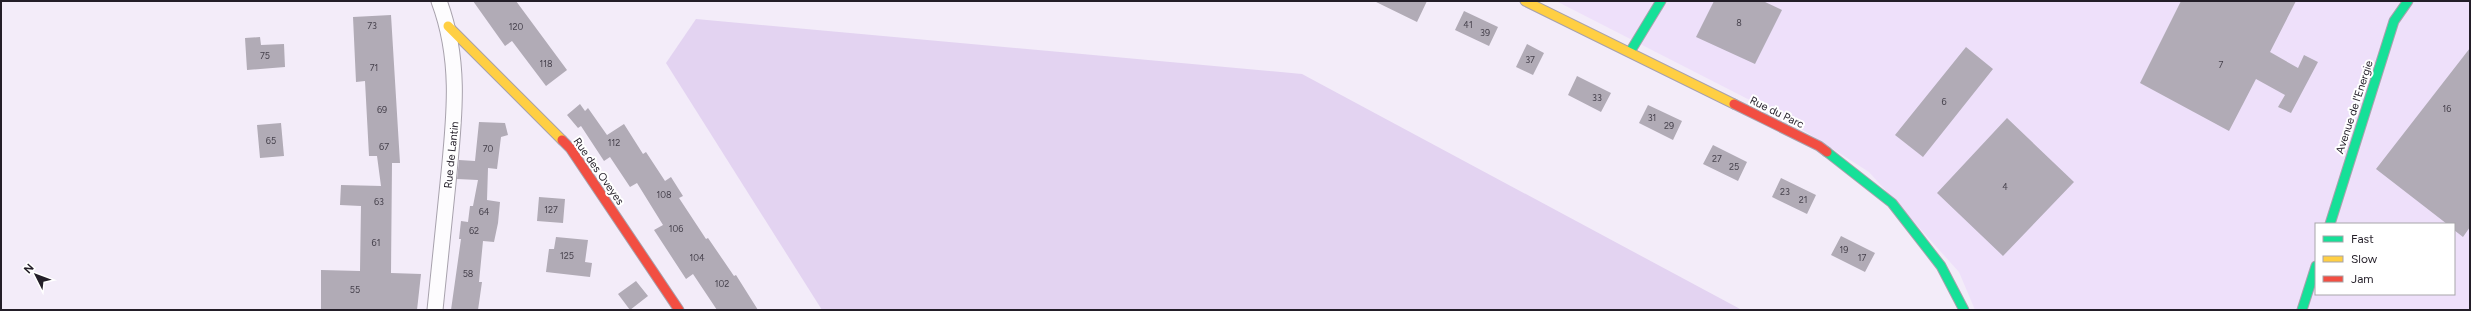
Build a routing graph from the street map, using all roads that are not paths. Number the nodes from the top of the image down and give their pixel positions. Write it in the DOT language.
graph roads {
  1 [pos="439,1"];
  2 [pos="1525,1"];
  3 [pos="1661,1"];
  4 [pos="2408,1"];
  5 [pos="448,26"];
  6 [pos="1630,52"];
  7 [pos="2330,223"];
  8 [pos="2315,269"];
  9 [pos="435,310"];
  10 [pos="679,310"];
  11 [pos="1964,310"];
  12 [pos="2302,310"];
  1 -- 5 [label="street, Rue de Lantin"];
  2 -- 6 [label="street, Rue du Parc"];
  3 -- 6 [label="street"];
  4 -- 7 [label="street, Avenue de l'Energie"];
  5 -- 9 [label="street, Rue de Lantin"];
  5 -- 10 [label="street, Rue des Oveyes"];
  6 -- 11 [label="street, Rue du Parc"];
  8 -- 12 [label="street"];
}
